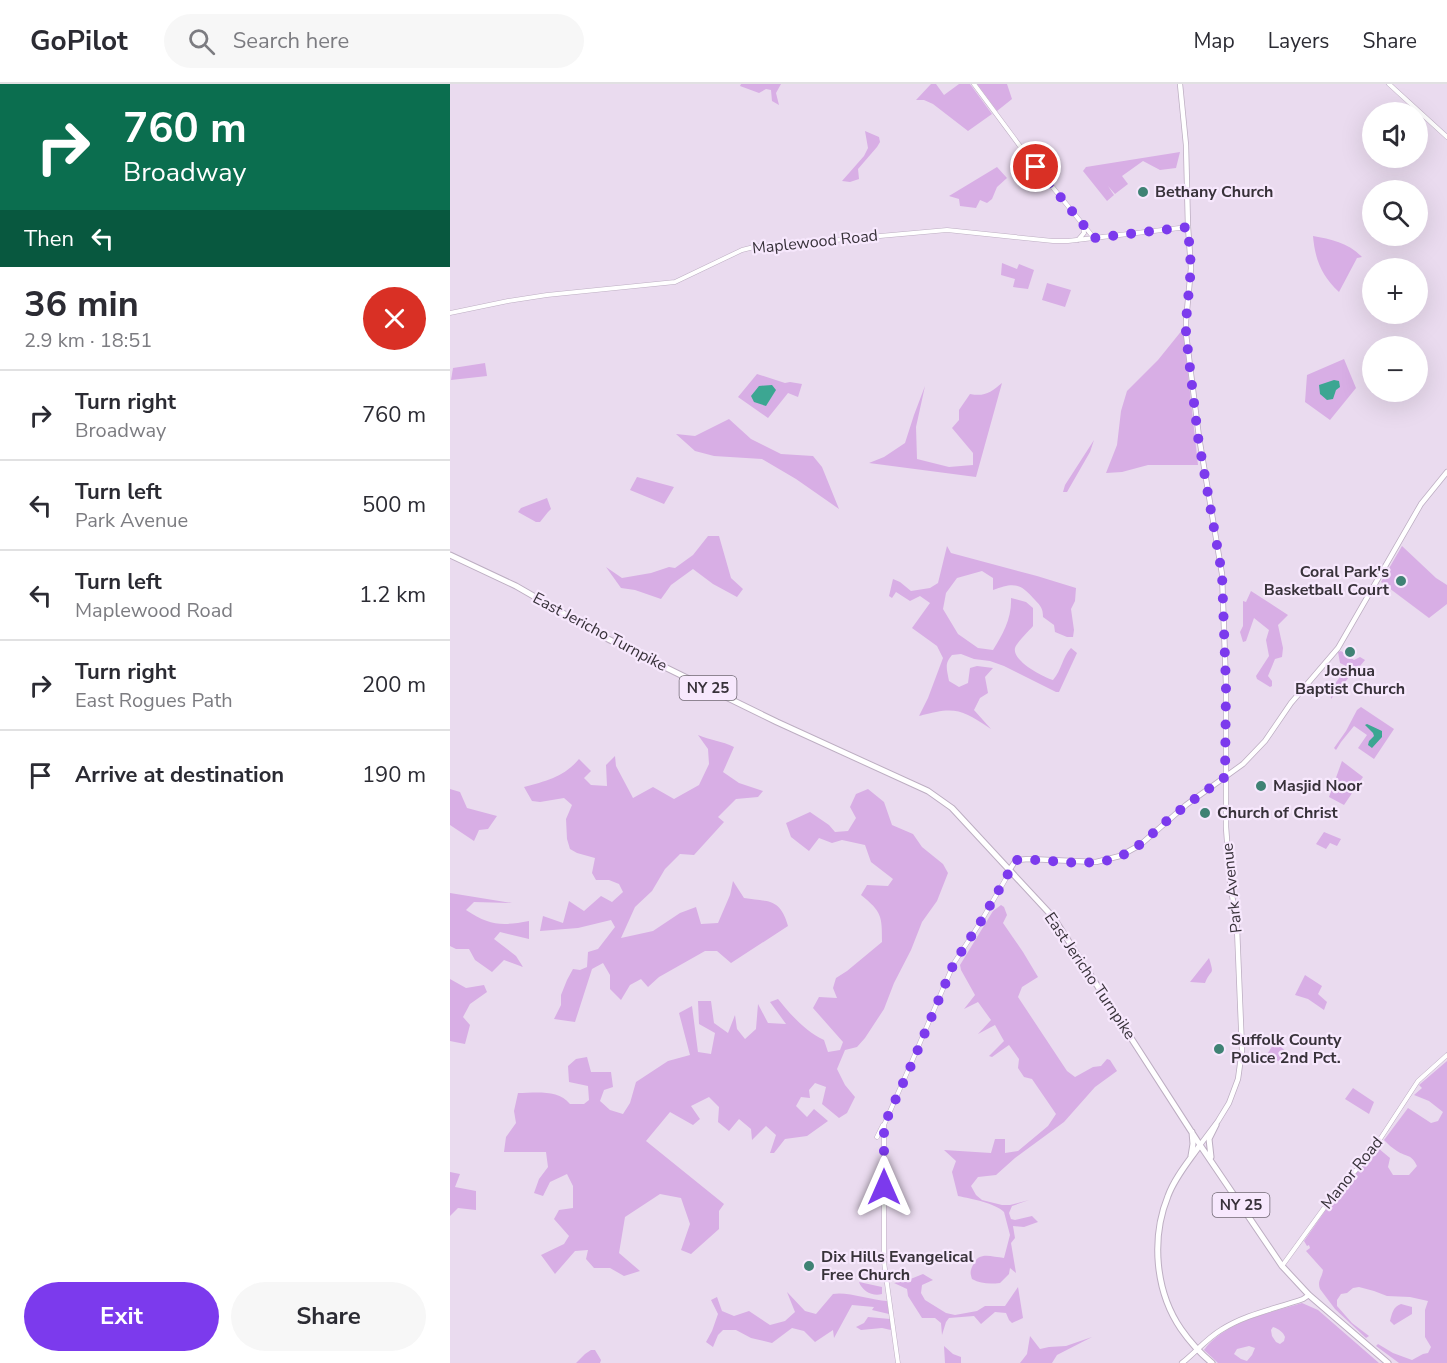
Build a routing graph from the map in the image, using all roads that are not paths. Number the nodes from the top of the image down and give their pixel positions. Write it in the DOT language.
graph roads {
  1 [pos="974,84"];
  2 [pos="1180,84"];
  3 [pos="1389,84"];
  4 [pos="1447,137"];
  5 [pos="1083,225"];
  6 [pos="1188,227"];
  7 [pos="1094,238"];
  8 [pos="1076,240"];
  9 [pos="450,312"];
  10 [pos="1447,472"];
  11 [pos="450,555"];
  12 [pos="1225,777"];
  13 [pos="1010,869"];
  14 [pos="1447,1055"];
  15 [pos="884,1125"];
  16 [pos="1216,1125"];
  17 [pos="1192,1131"];
  18 [pos="877,1137"];
  19 [pos="1200,1145"];
  20 [pos="1191,1159"];
  21 [pos="1213,1164"];
  22 [pos="1282,1266"];
  23 [pos="1309,1295"];
  24 [pos="1197,1350"];
  25 [pos="898,1363"];
  26 [pos="1182,1363"];
  27 [pos="1212,1363"];
  28 [pos="1388,1363"];
  1 -- 5 [label="street"];
  2 -- 6 [label="main road, Park Avenue"];
  3 -- 4 [label="street"];
  5 -- 7 [label="street"];
  5 -- 8 [label="street"];
  6 -- 7 [label="street, Maplewood Road"];
  6 -- 12 [label="main road, Park Avenue"];
  7 -- 8 [label="street, Maplewood Road"];
  8 -- 9 [label="street, Maplewood Road"];
  10 -- 12 [label="main road"];
  11 -- 13 [label="main road, East Jericho Turnpike / NY 25"];
  12 -- 13 [label="main road"];
  12 -- 16 [label="main road, Park Avenue"];
  13 -- 15 [label="street"];
  13 -- 17 [label="main road, East Jericho Turnpike / NY 25"];
  14 -- 22 [label="street, Manor Road"];
  15 -- 18 [label="street"];
  15 -- 25 [label="street"];
  16 -- 19 [label="main road, Park Avenue"];
  16 -- 21 [label="main road"];
  17 -- 19 [label="main road, East Jericho Turnpike / NY 25"];
  17 -- 20 [label="main road"];
  19 -- 20 [label="main road"];
  19 -- 21 [label="main road, East Jericho Turnpike / NY 25"];
  20 -- 21 [label="main road"];
  20 -- 24 [label="main road"];
  21 -- 22 [label="main road, East Jericho Turnpike / NY 25"];
  22 -- 23 [label="main road, East Jericho Turnpike / NY 25"];
  23 -- 24 [label="main road"];
  23 -- 28 [label="main road, East Jericho Turnpike / NY 25"];
  24 -- 26 [label="main road"];
  24 -- 27 [label="main road"];
}
